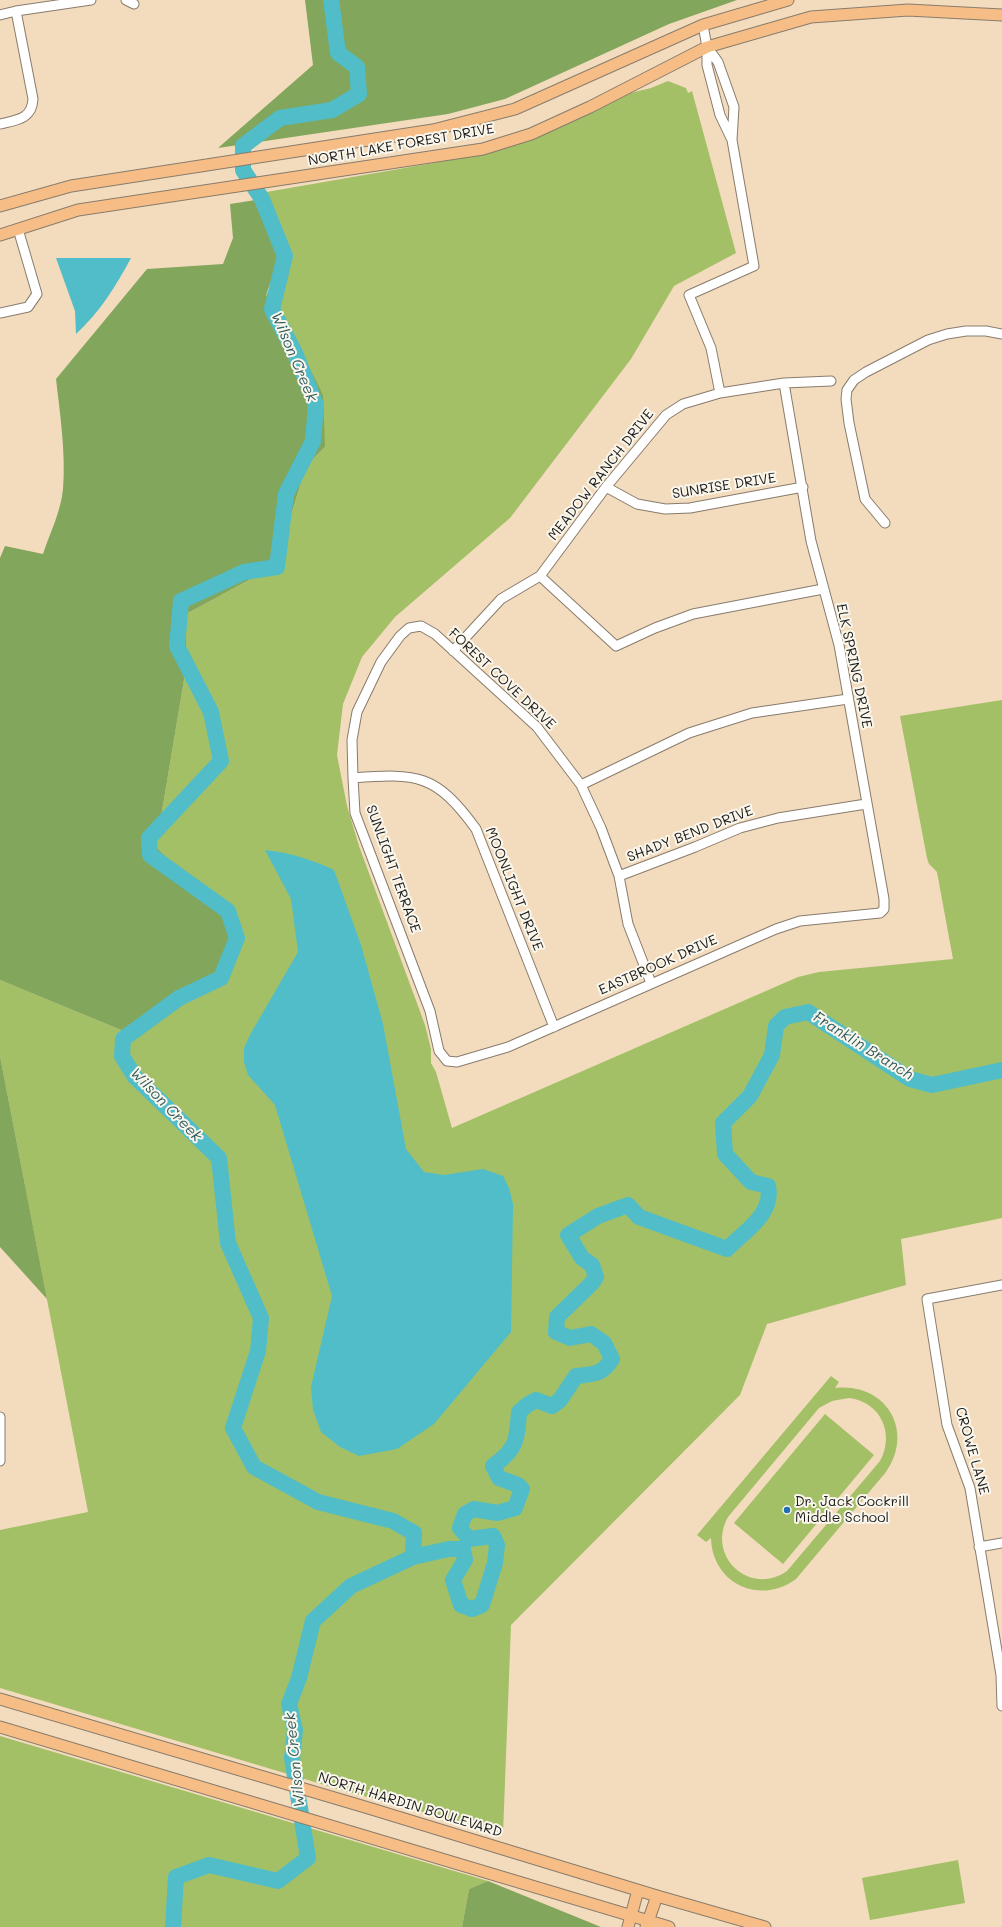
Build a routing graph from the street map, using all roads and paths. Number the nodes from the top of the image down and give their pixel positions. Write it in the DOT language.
graph roads {
  1 [pos="90,0"];
  2 [pos="788,0"];
  3 [pos="16,11"];
  4 [pos="0,15"];
  5 [pos="1002,15"];
  6 [pos="703,25"];
  7 [pos="707,46"];
  8 [pos="0,124"];
  9 [pos="732,140"];
  10 [pos="0,206"];
  11 [pos="18,229"];
  12 [pos="0,235"];
  13 [pos="0,313"];
  14 [pos="1002,334"];
  15 [pos="831,381"];
  16 [pos="784,383"];
  17 [pos="720,393"];
  18 [pos="606,487"];
  19 [pos="803,487"];
  20 [pos="885,523"];
  21 [pos="540,576"];
  22 [pos="823,589"];
  23 [pos="415,626"];
  24 [pos="453,651"];
  25 [pos="848,699"];
  26 [pos="352,778"];
  27 [pos="581,784"];
  28 [pos="866,804"];
  29 [pos="619,876"];
  30 [pos="884,909"];
  31 [pos="651,983"];
  32 [pos="554,1027"];
  33 [pos="447,1061"];
  34 [pos="1002,1285"];
  35 [pos="0,1417"];
  36 [pos="0,1461"];
  37 [pos="1002,1543"];
  38 [pos="979,1547"];
  39 [pos="0,1699"];
  40 [pos="1002,1706"];
  41 [pos="0,1727"];
  42 [pos="638,1890"];
  43 [pos="657,1896"];
  44 [pos="630,1922"];
  45 [pos="647,1924"];
  46 [pos="669,1927"];
  47 [pos="765,1927"];
  1 -- 3 [label="street"];
  2 -- 6 [label="main road, NORTH LAKE FOREST DRIVE"];
  3 -- 4 [label="street"];
  3 -- 8 [label="street"];
  5 -- 7 [label="main road, NORTH LAKE FOREST DRIVE"];
  6 -- 7 [label="street"];
  6 -- 10 [label="main road, NORTH LAKE FOREST DRIVE"];
  7 -- 9 [label="street"];
  7 -- 9 [label="street"];
  7 -- 11 [label="main road, NORTH LAKE FOREST DRIVE"];
  9 -- 17 [label="street"];
  11 -- 12 [label="main road, NORTH LAKE FOREST DRIVE"];
  11 -- 13 [label="street"];
  14 -- 20 [label="street"];
  15 -- 16 [label="street, MEADOW RANCH DRIVE"];
  16 -- 17 [label="street, MEADOW RANCH DRIVE"];
  16 -- 19 [label="street, ELK SPRING DRIVE"];
  17 -- 18 [label="street, MEADOW RANCH DRIVE"];
  18 -- 19 [label="street, SUNRISE DRIVE"];
  18 -- 21 [label="street, MEADOW RANCH DRIVE"];
  19 -- 22 [label="street, ELK SPRING DRIVE"];
  21 -- 22 [label="street"];
  21 -- 24 [label="street, MEADOW RANCH DRIVE"];
  22 -- 25 [label="street, ELK SPRING DRIVE"];
  23 -- 24 [label="street, FOREST COVE DRIVE"];
  23 -- 26 [label="street, SUNLIGHT TERRACE"];
  24 -- 27 [label="street, FOREST COVE DRIVE"];
  25 -- 27 [label="street"];
  25 -- 28 [label="street, ELK SPRING DRIVE"];
  26 -- 32 [label="street, MOONLIGHT DRIVE"];
  26 -- 33 [label="street, SUNLIGHT TERRACE"];
  27 -- 29 [label="street, FOREST COVE DRIVE"];
  28 -- 29 [label="street, SHADY BEND DRIVE"];
  28 -- 30 [label="street, ELK SPRING DRIVE"];
  29 -- 31 [label="street, FOREST COVE DRIVE"];
  30 -- 31 [label="street, EASTBROOK DRIVE"];
  31 -- 32 [label="street, EASTBROOK DRIVE"];
  32 -- 33 [label="street, EASTBROOK DRIVE"];
  34 -- 38 [label="street, CROWE LANE"];
  35 -- 36 [label="street"];
  37 -- 38 [label="street"];
  38 -- 40 [label="street, CROWE LANE"];
  39 -- 42 [label="main road, NORTH HARDIN BOULEVARD"];
  41 -- 44 [label="main road"];
  42 -- 43 [label="main road, NORTH HARDIN BOULEVARD"];
  42 -- 44 [label="main road"];
  43 -- 45 [label="main road"];
  43 -- 47 [label="main road, NORTH HARDIN BOULEVARD"];
  44 -- 45 [label="main road"];
  45 -- 46 [label="main road"];
}
